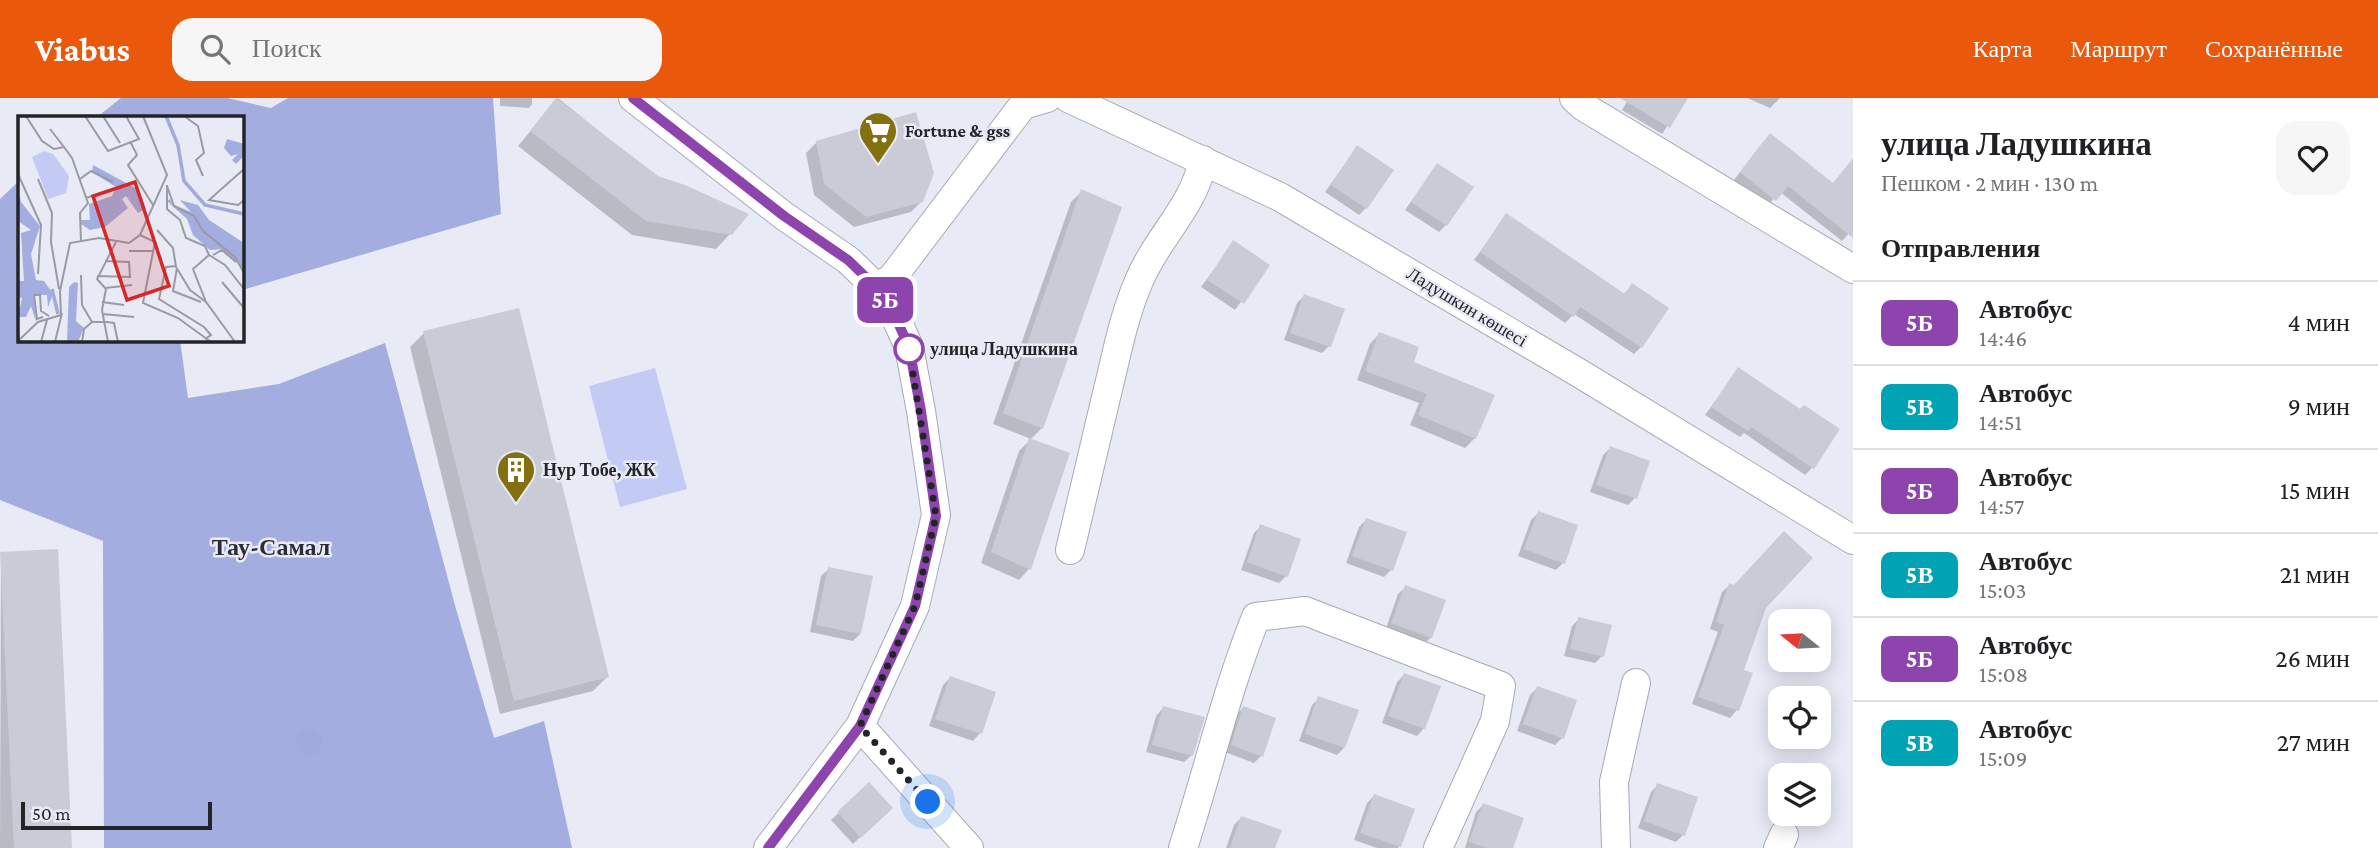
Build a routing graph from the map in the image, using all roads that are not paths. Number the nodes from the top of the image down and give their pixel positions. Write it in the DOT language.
graph roads {
  1 [pos="633,98"];
  2 [pos="1046,98"];
  3 [pos="1068,98"];
  4 [pos="1574,98"];
  5 [pos="1203,160"];
  6 [pos="1853,270"];
  7 [pos="877,288"];
  8 [pos="1853,540"];
  9 [pos="1070,550"];
  10 [pos="1636,683"];
  11 [pos="860,726"];
  12 [pos="768,848"];
  13 [pos="969,848"];
  14 [pos="1183,848"];
  15 [pos="1438,848"];
  16 [pos="1616,848"];
  1 -- 7 [label="street"];
  2 -- 7 [label="street"];
  3 -- 5 [label="street, Ладушкин көшесі"];
  4 -- 6 [label="street"];
  5 -- 8 [label="street, Ладушкин көшесі"];
  5 -- 9 [label="street"];
  7 -- 11 [label="street"];
  10 -- 16 [label="street"];
  11 -- 12 [label="street"];
  11 -- 13 [label="street"];
  14 -- 15 [label="street"];
}
